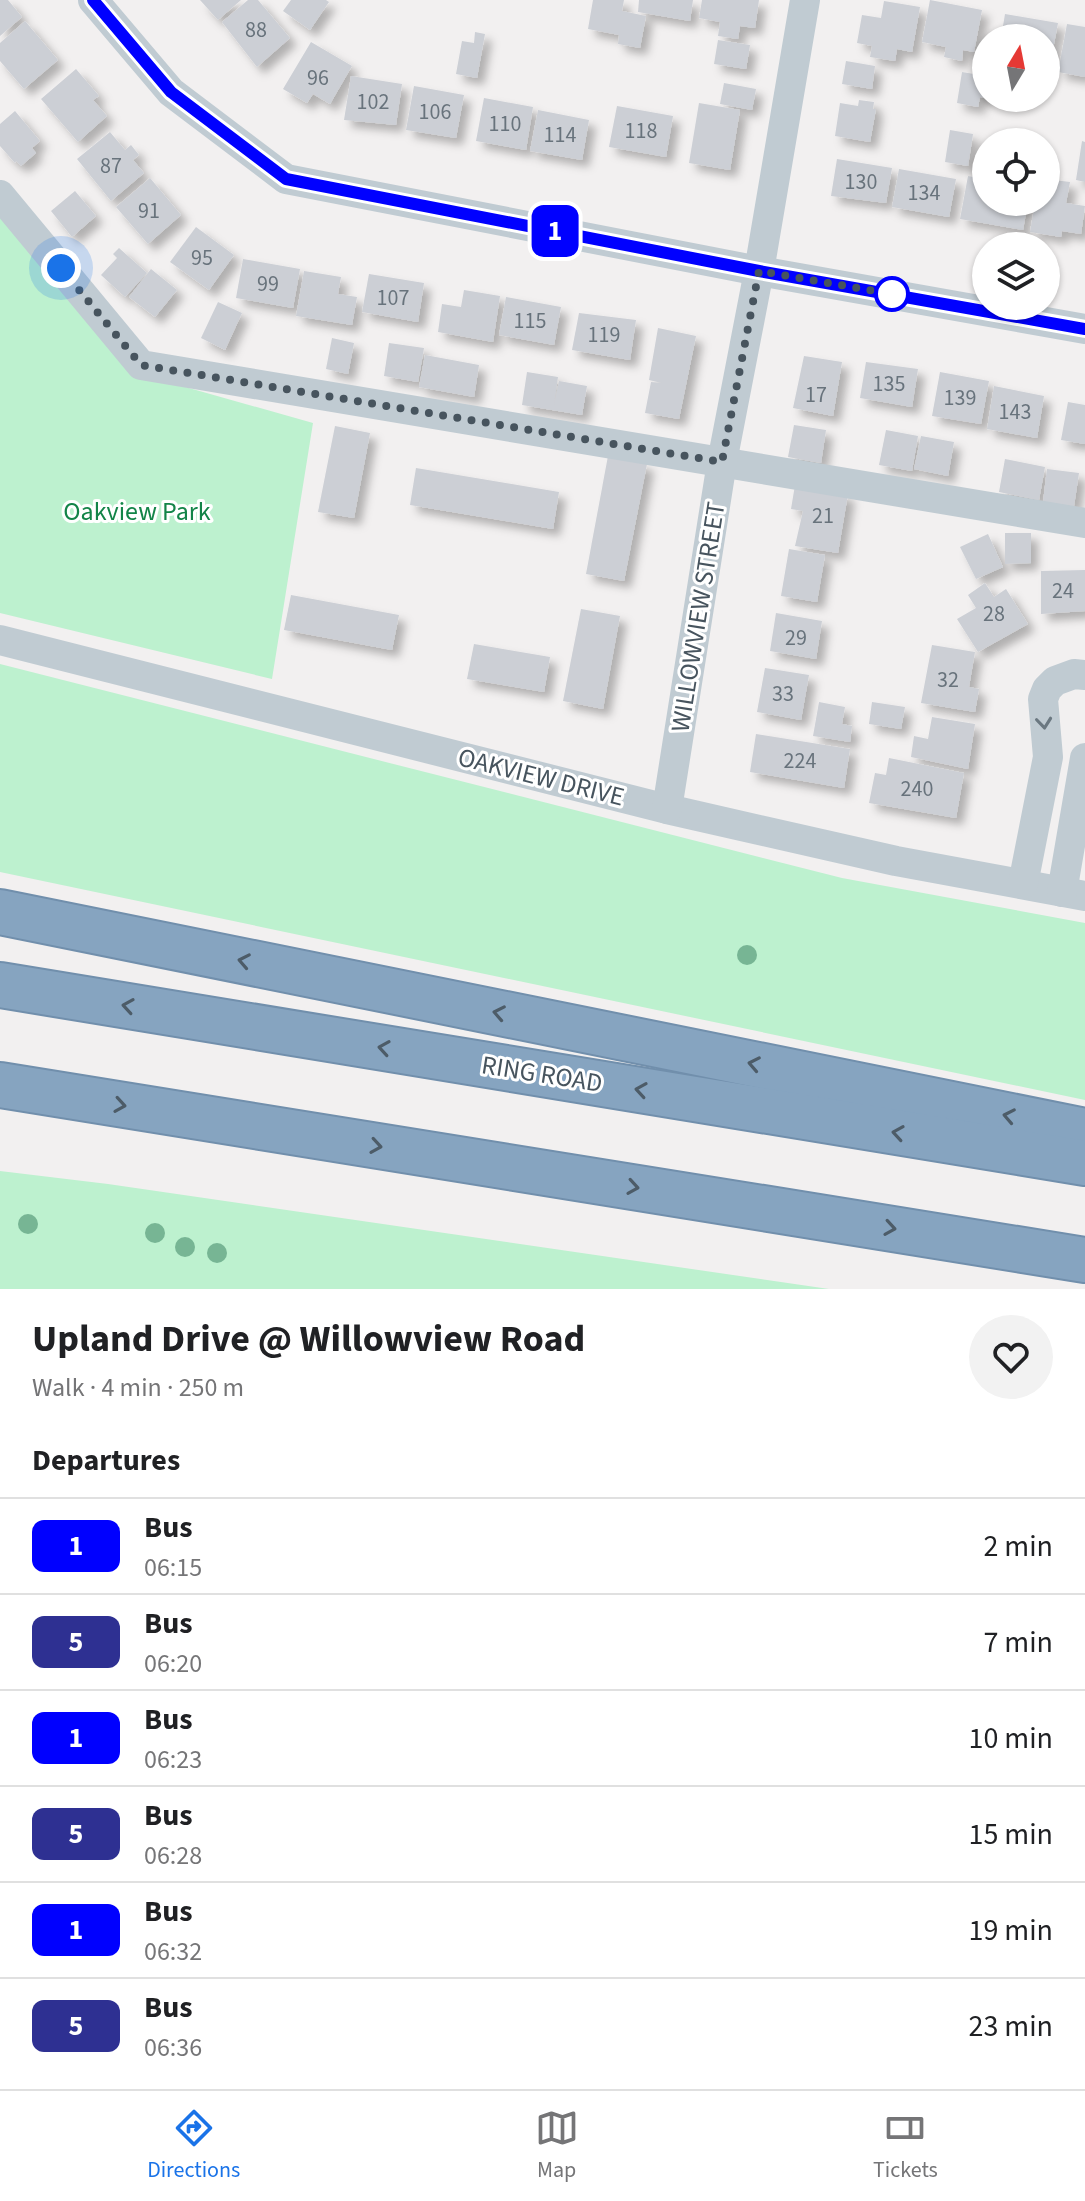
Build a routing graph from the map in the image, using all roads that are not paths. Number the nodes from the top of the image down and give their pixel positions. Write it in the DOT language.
graph roads {
  1 [pos="93,0"];
  2 [pos="805,0"];
  3 [pos="0,195"];
  4 [pos="759,271"];
  5 [pos="1085,329"];
  6 [pos="722,462"];
  7 [pos="1085,523"];
  8 [pos="0,640"];
  9 [pos="1085,675"];
  10 [pos="1085,758"];
  11 [pos="667,809"];
  12 [pos="1023,884"];
  13 [pos="1073,894"];
  14 [pos="0,912"];
  15 [pos="0,985"];
  16 [pos="0,1085"];
  17 [pos="43,1093"];
  18 [pos="0,1095"];
  19 [pos="1085,1131"];
  20 [pos="1085,1163"];
  21 [pos="1085,1260"];
  1 -- 4 [label="street"];
  2 -- 4 [label="street, WILLOWVIEW STREET"];
  3 -- 6 [label="street"];
  4 -- 5 [label="street"];
  4 -- 6 [label="street, WILLOWVIEW STREET"];
  6 -- 7 [label="street"];
  6 -- 11 [label="street, WILLOWVIEW STREET"];
  8 -- 11 [label="street, OAKVIEW DRIVE"];
  9 -- 12 [label="street, one-way"];
  10 -- 13 [label="street"];
  11 -- 12 [label="street, OAKVIEW DRIVE"];
  12 -- 13 [label="street, OAKVIEW DRIVE"];
  19 -- 14 [label="highway, one-way"];
  20 -- 15 [label="highway, RING ROAD, one-way"];
  16 -- 17 [label="highway"];
  17 -- 18 [label="highway"];
  17 -- 21 [label="highway, one-way"];
}
